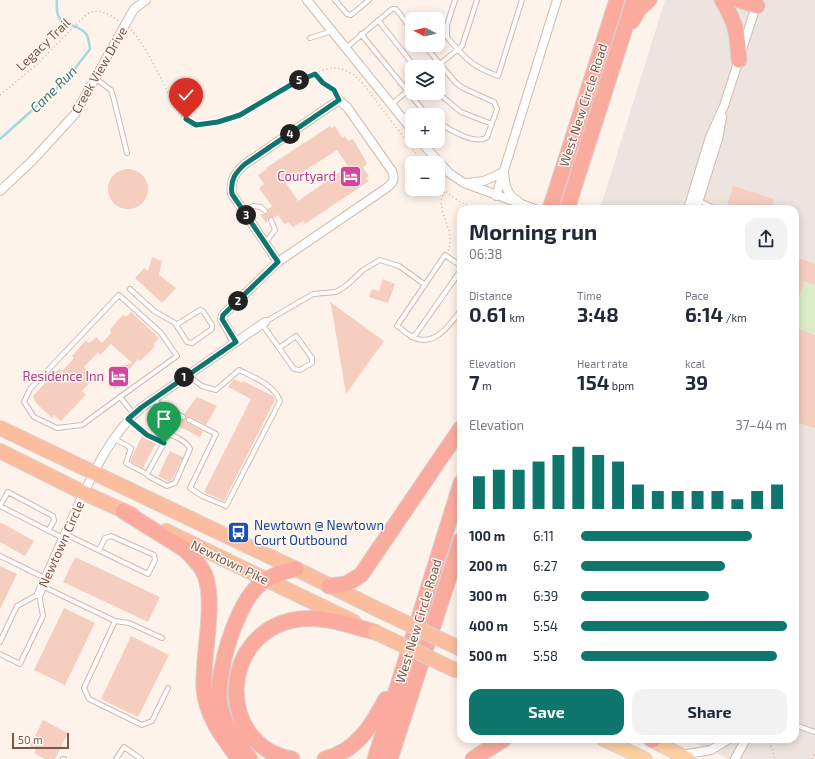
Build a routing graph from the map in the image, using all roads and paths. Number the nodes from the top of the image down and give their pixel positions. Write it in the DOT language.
graph roads {
  1 [pos="146,0"];
  2 [pos="307,0"];
  3 [pos="335,0"];
  4 [pos="455,0"];
  5 [pos="477,0"];
  6 [pos="522,0"];
  7 [pos="557,0"];
  8 [pos="617,0"];
  9 [pos="634,0"];
  10 [pos="650,0"];
  11 [pos="722,0"];
  12 [pos="739,0"];
  13 [pos="365,1"];
  14 [pos="758,3"];
  15 [pos="378,20"];
  16 [pos="405,21"];
  17 [pos="120,22"];
  18 [pos="128,28"];
  19 [pos="332,30"];
  20 [pos="361,34"];
  21 [pos="310,38"];
  22 [pos="621,39"];
  23 [pos="346,48"];
  24 [pos="458,50"];
  25 [pos="409,60"];
  26 [pos="445,60"];
  27 [pos="739,60"];
  28 [pos="445,73"];
  29 [pos="315,74"];
  30 [pos="96,79"];
  31 [pos="405,89"];
  32 [pos="405,93"];
  33 [pos="0,95"];
  34 [pos="445,99"];
  35 [pos="339,100"];
  36 [pos="415,100"];
  37 [pos="392,104"];
  38 [pos="423,108"];
  39 [pos="405,121"];
  40 [pos="492,124"];
  41 [pos="445,126"];
  42 [pos="426,148"];
  43 [pos="127,153"];
  44 [pos="418,156"];
  45 [pos="504,172"];
  46 [pos="464,184"];
  47 [pos="0,191"];
  48 [pos="445,192"];
  49 [pos="443,196"];
  50 [pos="496,196"];
  51 [pos="696,199"];
  52 [pos="468,205"];
  53 [pos="522,205"];
  54 [pos="526,205"];
  55 [pos="551,205"];
  56 [pos="568,205"];
  57 [pos="691,205"];
  58 [pos="696,205"];
  59 [pos="708,205"];
  60 [pos="244,211"];
  61 [pos="265,211"];
  62 [pos="271,220"];
  63 [pos="265,243"];
  64 [pos="445,255"];
  65 [pos="278,262"];
  66 [pos="457,263"];
  67 [pos="457,276"];
  68 [pos="424,284"];
  69 [pos="130,289"];
  70 [pos="457,315"];
  71 [pos="222,319"];
  72 [pos="263,323"];
  73 [pos="176,325"];
  74 [pos="212,325"];
  75 [pos="411,337"];
  76 [pos="236,342"];
  77 [pos="279,348"];
  78 [pos="187,375"];
  79 [pos="120,396"];
  80 [pos="151,400"];
  81 [pos="181,416"];
  82 [pos="131,417"];
  83 [pos="189,420"];
  84 [pos="0,428"];
  85 [pos="457,434"];
  86 [pos="113,438"];
  87 [pos="164,443"];
  88 [pos="0,451"];
  89 [pos="94,473"];
  90 [pos="148,474"];
  91 [pos="84,493"];
  92 [pos="457,496"];
  93 [pos="0,506"];
  94 [pos="123,511"];
  95 [pos="48,531"];
  96 [pos="64,537"];
  97 [pos="99,550"];
  98 [pos="457,552"];
  99 [pos="0,556"];
  100 [pos="296,569"];
  101 [pos="45,578"];
  102 [pos="266,579"];
  103 [pos="457,580"];
  104 [pos="329,586"];
  105 [pos="40,590"];
  106 [pos="434,620"];
  107 [pos="115,621"];
  108 [pos="375,632"];
  109 [pos="162,638"];
  110 [pos="0,642"];
  111 [pos="457,647"];
  112 [pos="0,654"];
  113 [pos="408,655"];
  114 [pos="457,671"];
  115 [pos="168,688"];
  116 [pos="799,726"];
  117 [pos="815,732"];
  118 [pos="498,743"];
  119 [pos="611,743"];
  120 [pos="658,743"];
  121 [pos="722,743"];
  122 [pos="744,743"];
  123 [pos="769,743"];
  124 [pos="815,752"];
  125 [pos="684,757"];
  126 [pos="116,759"];
  127 [pos="141,759"];
  128 [pos="239,759"];
  129 [pos="250,759"];
  130 [pos="292,759"];
  131 [pos="325,759"];
  132 [pos="375,759"];
  133 [pos="390,759"];
  134 [pos="473,759"];
  135 [pos="645,759"];
  136 [pos="735,759"];
  137 [pos="775,759"];
  138 [pos="812,759"];
  1 -- 30 [label="street, Creek View Drive"];
  2 -- 19 [label="street"];
  3 -- 13 [label="lane"];
  4 -- 24 [label="lane"];
  5 -- 24 [label="lane"];
  6 -- 24 [label="lane"];
  7 -- 45 [label="street"];
  8 -- 55 [label="highway, West New Circle Road"];
  9 -- 22 [label="highway, West New Circle Road"];
  10 -- 22 [label="highway"];
  11 -- 27 [label="highway"];
  12 -- 14 [label="highway"];
  14 -- 27 [label="street"];
  15 -- 16 [label="lane"];
  15 -- 20 [label="lane"];
  15 -- 25 [label="lane"];
  17 -- 33 [label="path, Legacy Trail"];
  18 -- 29 [label="path"];
  19 -- 21 [label="lane"];
  19 -- 23 [label="street"];
  20 -- 23 [label="lane"];
  20 -- 31 [label="lane"];
  22 -- 56 [label="highway, West New Circle Road"];
  23 -- 37 [label="street"];
  24 -- 26 [label="lane"];
  27 -- 51 [label="street"];
  28 -- 40 [label="lane"];
  29 -- 35 [label="path"];
  29 -- 44 [label="path"];
  30 -- 43 [label="lane"];
  30 -- 47 [label="street, Creek View Drive"];
  32 -- 37 [label="lane"];
  34 -- 40 [label="lane"];
  35 -- 60 [label="street"];
  35 -- 65 [label="street"];
  36 -- 38 [label="lane"];
  37 -- 39 [label="street"];
  40 -- 41 [label="lane"];
  42 -- 46 [label="street"];
  45 -- 46 [label="street"];
  45 -- 50 [label="street"];
  45 -- 54 [label="street"];
  46 -- 50 [label="street"];
  48 -- 52 [label="path"];
  49 -- 64 [label="path"];
  50 -- 53 [label="street"];
  51 -- 57 [label="street"];
  51 -- 58 [label="street"];
  51 -- 59 [label="lane"];
  60 -- 61 [label="lane"];
  60 -- 63 [label="street"];
  62 -- 63 [label="lane"];
  63 -- 65 [label="street"];
  64 -- 66 [label="lane"];
  64 -- 68 [label="lane"];
  65 -- 71 [label="street"];
  67 -- 75 [label="lane"];
  68 -- 72 [label="lane"];
  68 -- 75 [label="lane"];
  69 -- 73 [label="lane"];
  70 -- 75 [label="lane"];
  71 -- 74 [label="lane"];
  71 -- 76 [label="street"];
  72 -- 76 [label="street, Newtown Circle"];
  72 -- 77 [label="lane"];
  73 -- 74 [label="lane"];
  73 -- 74 [label="lane"];
  76 -- 78 [label="street, Newtown Circle"];
  77 -- 77 [label="lane"];
  78 -- 80 [label="street, Newtown Circle"];
  78 -- 83 [label="lane"];
  79 -- 79 [label="lane"];
  79 -- 82 [label="lane"];
  80 -- 81 [label="lane"];
  80 -- 82 [label="street, Newtown Circle"];
  82 -- 86 [label="street, Newtown Circle"];
  82 -- 87 [label="lane"];
  84 -- 89 [label="highway, Newtown Pike"];
  85 -- 104 [label="highway"];
  86 -- 89 [label="street, Newtown Circle"];
  86 -- 90 [label="lane"];
  87 -- 90 [label="lane"];
  87 -- 90 [label="lane"];
  88 -- 91 [label="highway, Newtown Pike"];
  89 -- 91 [label="street, Newtown Circle"];
  89 -- 100 [label="highway, Newtown Pike"];
  91 -- 94 [label="highway, Newtown Pike"];
  91 -- 96 [label="street, Newtown Circle"];
  92 -- 113 [label="highway, West New Circle Road"];
  93 -- 95 [label="lane"];
  93 -- 95 [label="lane"];
  94 -- 102 [label="highway, Newtown Pike"];
  94 -- 128 [label="highway"];
  95 -- 96 [label="lane"];
  96 -- 97 [label="lane"];
  96 -- 101 [label="street, Newtown Circle"];
  97 -- 97 [label="lane"];
  98 -- 106 [label="highway, West New Circle Road"];
  99 -- 101 [label="lane"];
  100 -- 102 [label="highway"];
  100 -- 104 [label="highway, Newtown Pike"];
  101 -- 105 [label="street, Newtown Circle"];
  102 -- 108 [label="highway, Newtown Pike"];
  102 -- 129 [label="highway"];
  103 -- 106 [label="highway"];
  104 -- 111 [label="highway, Newtown Pike, bridge"];
  105 -- 107 [label="lane"];
  105 -- 110 [label="lane"];
  105 -- 112 [label="lane"];
  106 -- 133 [label="highway, West New Circle Road"];
  107 -- 109 [label="lane"];
  107 -- 115 [label="lane"];
  108 -- 114 [label="highway, Newtown Pike, bridge"];
  108 -- 130 [label="highway"];
  113 -- 131 [label="highway"];
  113 -- 132 [label="highway, West New Circle Road"];
  116 -- 117 [label="lane"];
  118 -- 134 [label="highway"];
  119 -- 135 [label="main road"];
  120 -- 125 [label="main road"];
  121 -- 125 [label="street"];
  122 -- 136 [label="street"];
  123 -- 137 [label="path"];
  124 -- 138 [label="path"];
  126 -- 127 [label="lane"];
}
